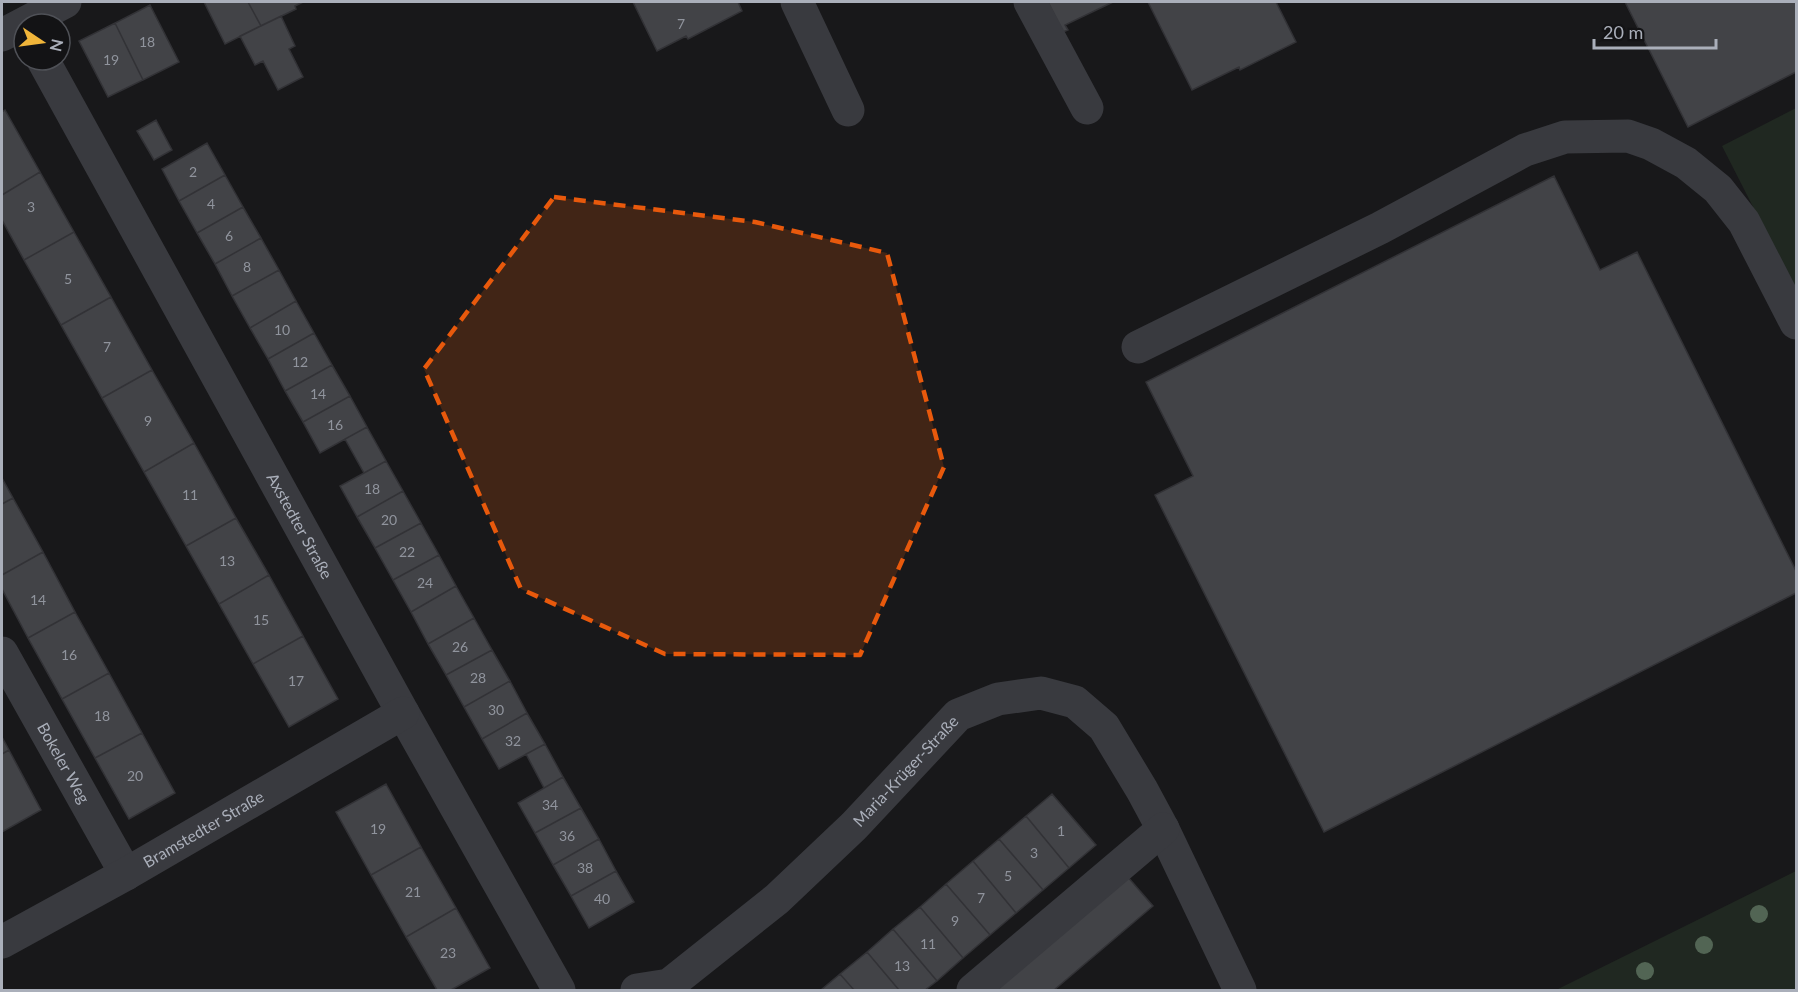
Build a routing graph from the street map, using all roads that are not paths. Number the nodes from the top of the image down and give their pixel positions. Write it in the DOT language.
graph roads {
  1 [pos="65,2"];
  2 [pos="797,2"];
  3 [pos="1030,2"];
  4 [pos="46,12"];
  5 [pos="50,72"];
  6 [pos="1087,108"];
  7 [pos="848,110"];
  8 [pos="1797,323"];
  9 [pos="1138,347"];
  10 [pos="2,653"];
  11 [pos="403,713"];
  12 [pos="1163,829"];
  13 [pos="126,874"];
  14 [pos="2,942"];
  15 [pos="559,990"];
  16 [pos="637,990"];
  17 [pos="973,990"];
  18 [pos="1240,990"];
  1 -- 4 [label="street"];
  2 -- 7 [label="street"];
  3 -- 6 [label="street"];
  5 -- 11 [label="street, Axstedter Straße"];
  8 -- 9 [label="street"];
  10 -- 13 [label="street, Bokeler Weg"];
  11 -- 13 [label="street, Bramstedter Straße"];
  11 -- 15 [label="street, Axstedter Straße"];
  12 -- 16 [label="street, Maria-Krüger-Straße"];
  12 -- 17 [label="street"];
  12 -- 18 [label="street, Maria-Krüger-Straße"];
  13 -- 14 [label="street, Bramstedter Straße"];
}
